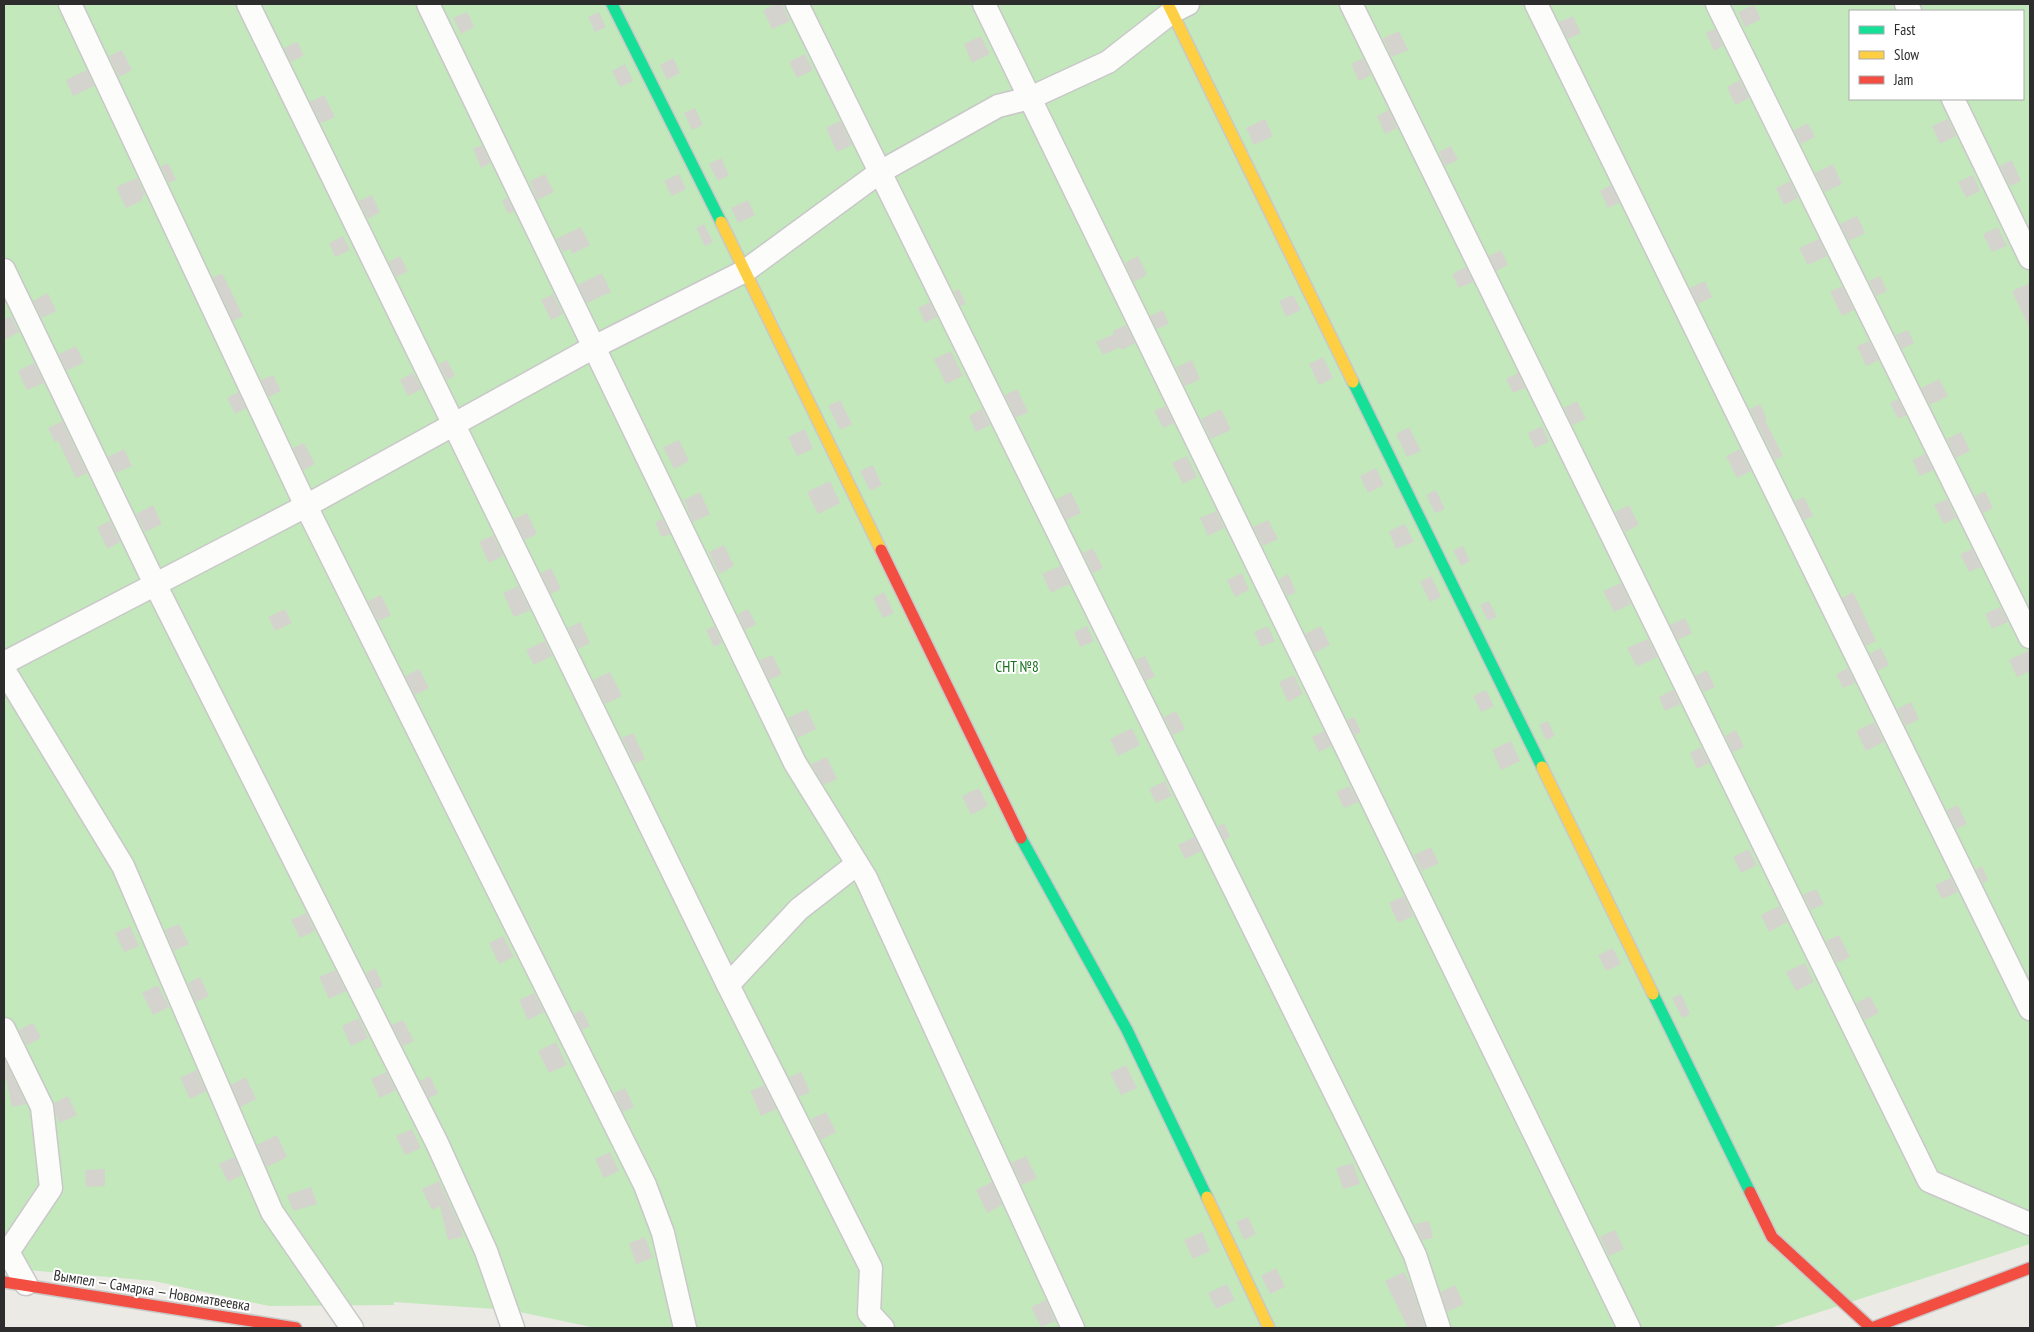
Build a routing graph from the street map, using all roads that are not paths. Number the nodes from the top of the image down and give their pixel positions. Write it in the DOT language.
graph roads {
  1 [pos="70,4"];
  2 [pos="248,4"];
  3 [pos="428,4"];
  4 [pos="612,4"];
  5 [pos="797,4"];
  6 [pos="984,4"];
  7 [pos="1351,4"];
  8 [pos="1536,4"];
  9 [pos="1717,4"];
  10 [pos="1176,7"];
  11 [pos="1030,98"];
  12 [pos="1953,100"];
  13 [pos="880,172"];
  14 [pos="2030,258"];
  15 [pos="4,270"];
  16 [pos="745,271"];
  17 [pos="594,347"];
  18 [pos="454,424"];
  19 [pos="306,506"];
  20 [pos="155,584"];
  21 [pos="2030,637"];
  22 [pos="4,663"];
  23 [pos="4,670"];
  24 [pos="857,864"];
  25 [pos="728,985"];
  26 [pos="2030,1009"];
  27 [pos="4,1029"];
  28 [pos="2030,1224"];
  29 [pos="6,1250"];
  30 [pos="2030,1268"];
  31 [pos="4,1282"];
  32 [pos="26,1284"];
  33 [pos="296,1328"];
  34 [pos="352,1328"];
  35 [pos="513,1328"];
  36 [pos="685,1328"];
  37 [pos="884,1328"];
  38 [pos="1073,1328"];
  39 [pos="1269,1328"];
  40 [pos="1439,1328"];
  41 [pos="1629,1328"];
  42 [pos="1872,1328"];
  1 -- 19 [label="street"];
  2 -- 18 [label="street"];
  3 -- 17 [label="street"];
  4 -- 16 [label="street"];
  5 -- 13 [label="street"];
  6 -- 11 [label="street"];
  7 -- 28 [label="street"];
  8 -- 26 [label="street"];
  9 -- 21 [label="street"];
  10 -- 11 [label="street"];
  10 -- 42 [label="street"];
  11 -- 13 [label="street"];
  11 -- 41 [label="street"];
  12 -- 14 [label="street"];
  13 -- 16 [label="street"];
  13 -- 40 [label="street"];
  15 -- 20 [label="street"];
  16 -- 17 [label="street"];
  16 -- 39 [label="street"];
  17 -- 18 [label="street"];
  17 -- 24 [label="street"];
  18 -- 19 [label="street"];
  18 -- 25 [label="street"];
  19 -- 20 [label="street"];
  19 -- 36 [label="street"];
  20 -- 22 [label="street"];
  20 -- 35 [label="street"];
  23 -- 34 [label="street"];
  24 -- 25 [label="street"];
  24 -- 38 [label="street"];
  25 -- 37 [label="street"];
  27 -- 29 [label="street"];
  29 -- 32 [label="street"];
  30 -- 42 [label="street"];
  31 -- 32 [label="street, Вымпел — Самарка — Новоматвеевка"];
  32 -- 33 [label="street, Вымпел — Самарка — Новоматвеевка"];
}
